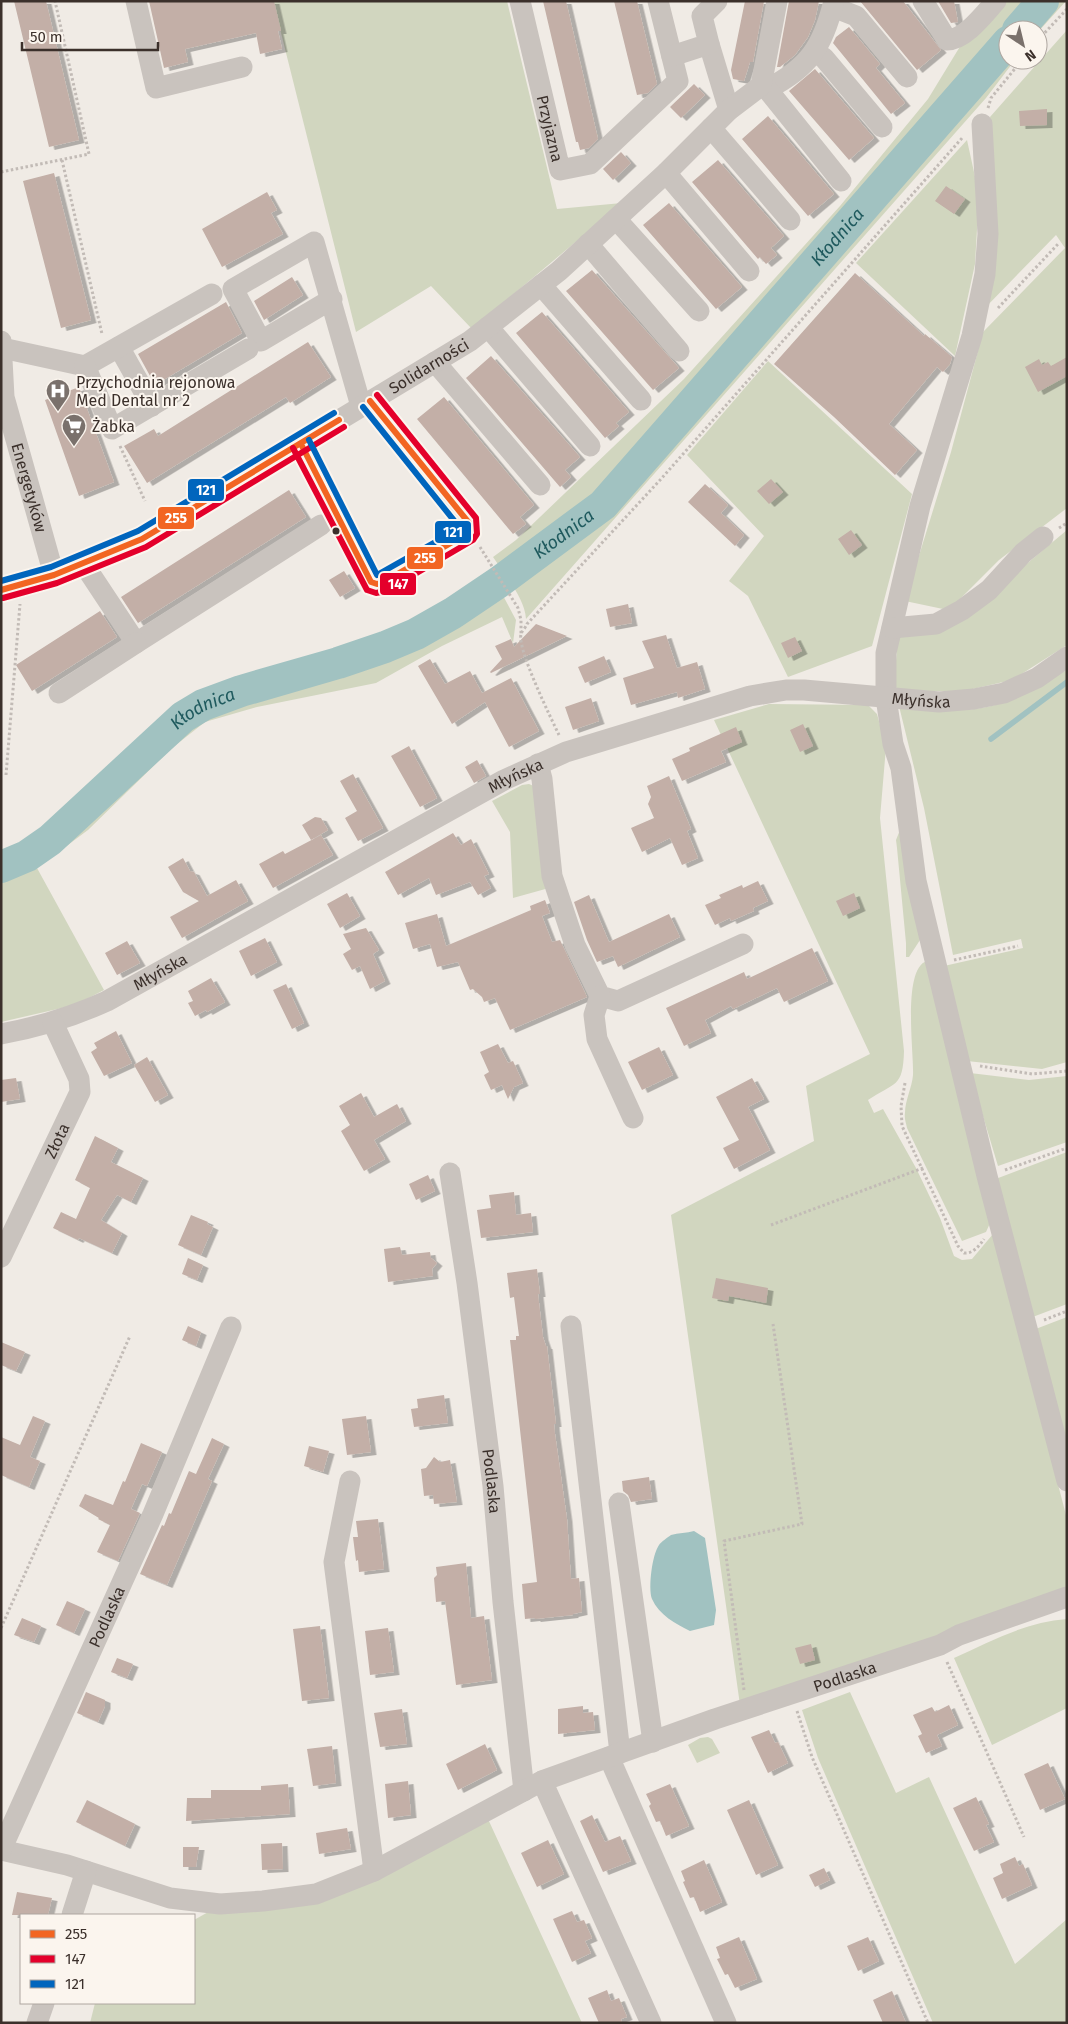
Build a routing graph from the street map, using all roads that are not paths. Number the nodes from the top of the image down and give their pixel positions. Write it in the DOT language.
graph roads {
  1 [pos="136,1"];
  2 [pos="520,1"];
  3 [pos="658,1"];
  4 [pos="716,1"];
  5 [pos="777,1"];
  6 [pos="923,1"];
  7 [pos="996,1"];
  8 [pos="833,4"];
  9 [pos="709,44"];
  10 [pos="815,52"];
  11 [pos="672,56"];
  12 [pos="242,67"];
  13 [pos="907,77"];
  14 [pos="764,88"];
  15 [pos="729,110"];
  16 [pos="982,124"];
  17 [pos="882,127"];
  18 [pos="711,128"];
  19 [pos="666,173"];
  20 [pos="841,181"];
  21 [pos="616,219"];
  22 [pos="790,220"];
  23 [pos="588,244"];
  24 [pos="749,272"];
  25 [pos="541,285"];
  26 [pos="212,294"];
  27 [pos="332,299"];
  28 [pos="699,311"];
  29 [pos="488,327"];
  30 [pos="1,341"];
  31 [pos="119,347"];
  32 [pos="2,348"];
  33 [pos="248,349"];
  34 [pos="680,351"];
  35 [pos="435,362"];
  36 [pos="85,366"];
  37 [pos="641,400"];
  38 [pos="366,403"];
  39 [pos="152,406"];
  40 [pos="301,444"];
  41 [pos="590,446"];
  42 [pos="540,485"];
  43 [pos="321,525"];
  44 [pos="1043,536"];
  45 [pos="83,563"];
  46 [pos="54,575"];
  47 [pos="1,590"];
  48 [pos="892,628"];
  49 [pos="136,643"];
  50 [pos="1067,657"];
  51 [pos="59,693"];
  52 [pos="886,698"];
  53 [pos="538,764"];
  54 [pos="743,944"];
  55 [pos="600,996"];
  56 [pos="53,1023"];
  57 [pos="1,1034"];
  58 [pos="633,1118"];
  59 [pos="450,1173"];
  60 [pos="1,1257"];
  61 [pos="571,1326"];
  62 [pos="231,1327"];
  63 [pos="350,1481"];
  64 [pos="1067,1481"];
  65 [pos="619,1503"];
  66 [pos="1067,1597"];
  67 [pos="653,1742"];
  68 [pos="615,1755"];
  69 [pos="533,1786"];
  70 [pos="1,1850"];
  71 [pos="86,1871"];
  72 [pos="374,1871"];
  73 [pos="72,1914"];
  74 [pos="44,2004"];
  75 [pos="36,2023"];
  76 [pos="650,2023"];
  77 [pos="726,2023"];
  1 -- 12 [label="street"];
  2 -- 11 [label="street, Przyjazna"];
  3 -- 11 [label="street, Przyjazna"];
  4 -- 9 [label="street"];
  5 -- 14 [label="street"];
  6 -- 7 [label="street"];
  8 -- 10 [label="street"];
  8 -- 13 [label="street"];
  9 -- 11 [label="street"];
  9 -- 15 [label="street"];
  10 -- 14 [label="street, Solidarności"];
  10 -- 17 [label="street"];
  14 -- 15 [label="street, Solidarności"];
  14 -- 20 [label="street"];
  15 -- 18 [label="street, Solidarności"];
  16 -- 48 [label="street"];
  18 -- 19 [label="street, Solidarności"];
  18 -- 22 [label="street"];
  19 -- 21 [label="street, Solidarności"];
  19 -- 24 [label="street"];
  21 -- 23 [label="street, Solidarności"];
  21 -- 28 [label="street"];
  23 -- 25 [label="street, Solidarności"];
  23 -- 34 [label="street"];
  25 -- 29 [label="street, Solidarności"];
  25 -- 37 [label="street"];
  26 -- 31 [label="street"];
  27 -- 27 [label="street"];
  27 -- 38 [label="street"];
  29 -- 35 [label="street, Solidarności"];
  29 -- 41 [label="street"];
  30 -- 32 [label="street, Energetyków"];
  31 -- 36 [label="street"];
  31 -- 39 [label="street"];
  32 -- 36 [label="street"];
  32 -- 46 [label="street, Energetyków"];
  33 -- 39 [label="street"];
  35 -- 38 [label="street, Solidarności"];
  35 -- 42 [label="street"];
  36 -- 39 [label="street"];
  38 -- 40 [label="street, Solidarności"];
  38 -- 40 [label="street"];
  40 -- 45 [label="street, Solidarności"];
  43 -- 49 [label="street"];
  44 -- 48 [label="street"];
  45 -- 46 [label="street, Solidarności"];
  45 -- 49 [label="street"];
  46 -- 47 [label="street, Solidarności"];
  48 -- 52 [label="street"];
  49 -- 51 [label="street"];
  50 -- 52 [label="street, Młyńska"];
  52 -- 53 [label="street, Młyńska"];
  52 -- 64 [label="street"];
  53 -- 55 [label="street"];
  53 -- 56 [label="street, Młyńska"];
  54 -- 55 [label="street"];
  55 -- 58 [label="street"];
  56 -- 57 [label="street, Młyńska"];
  56 -- 60 [label="street, Złota"];
  59 -- 69 [label="street, Podlaska"];
  61 -- 68 [label="street"];
  62 -- 70 [label="street, Podlaska"];
  63 -- 72 [label="street"];
  65 -- 67 [label="street"];
  66 -- 67 [label="street, Podlaska"];
  67 -- 68 [label="street, Podlaska"];
  68 -- 69 [label="street, Podlaska"];
  68 -- 77 [label="street"];
  69 -- 72 [label="street, Podlaska"];
  69 -- 76 [label="street"];
  70 -- 71 [label="street, Podlaska"];
  71 -- 72 [label="street, Podlaska"];
  71 -- 73 [label="street"];
  74 -- 75 [label="street"];
}
